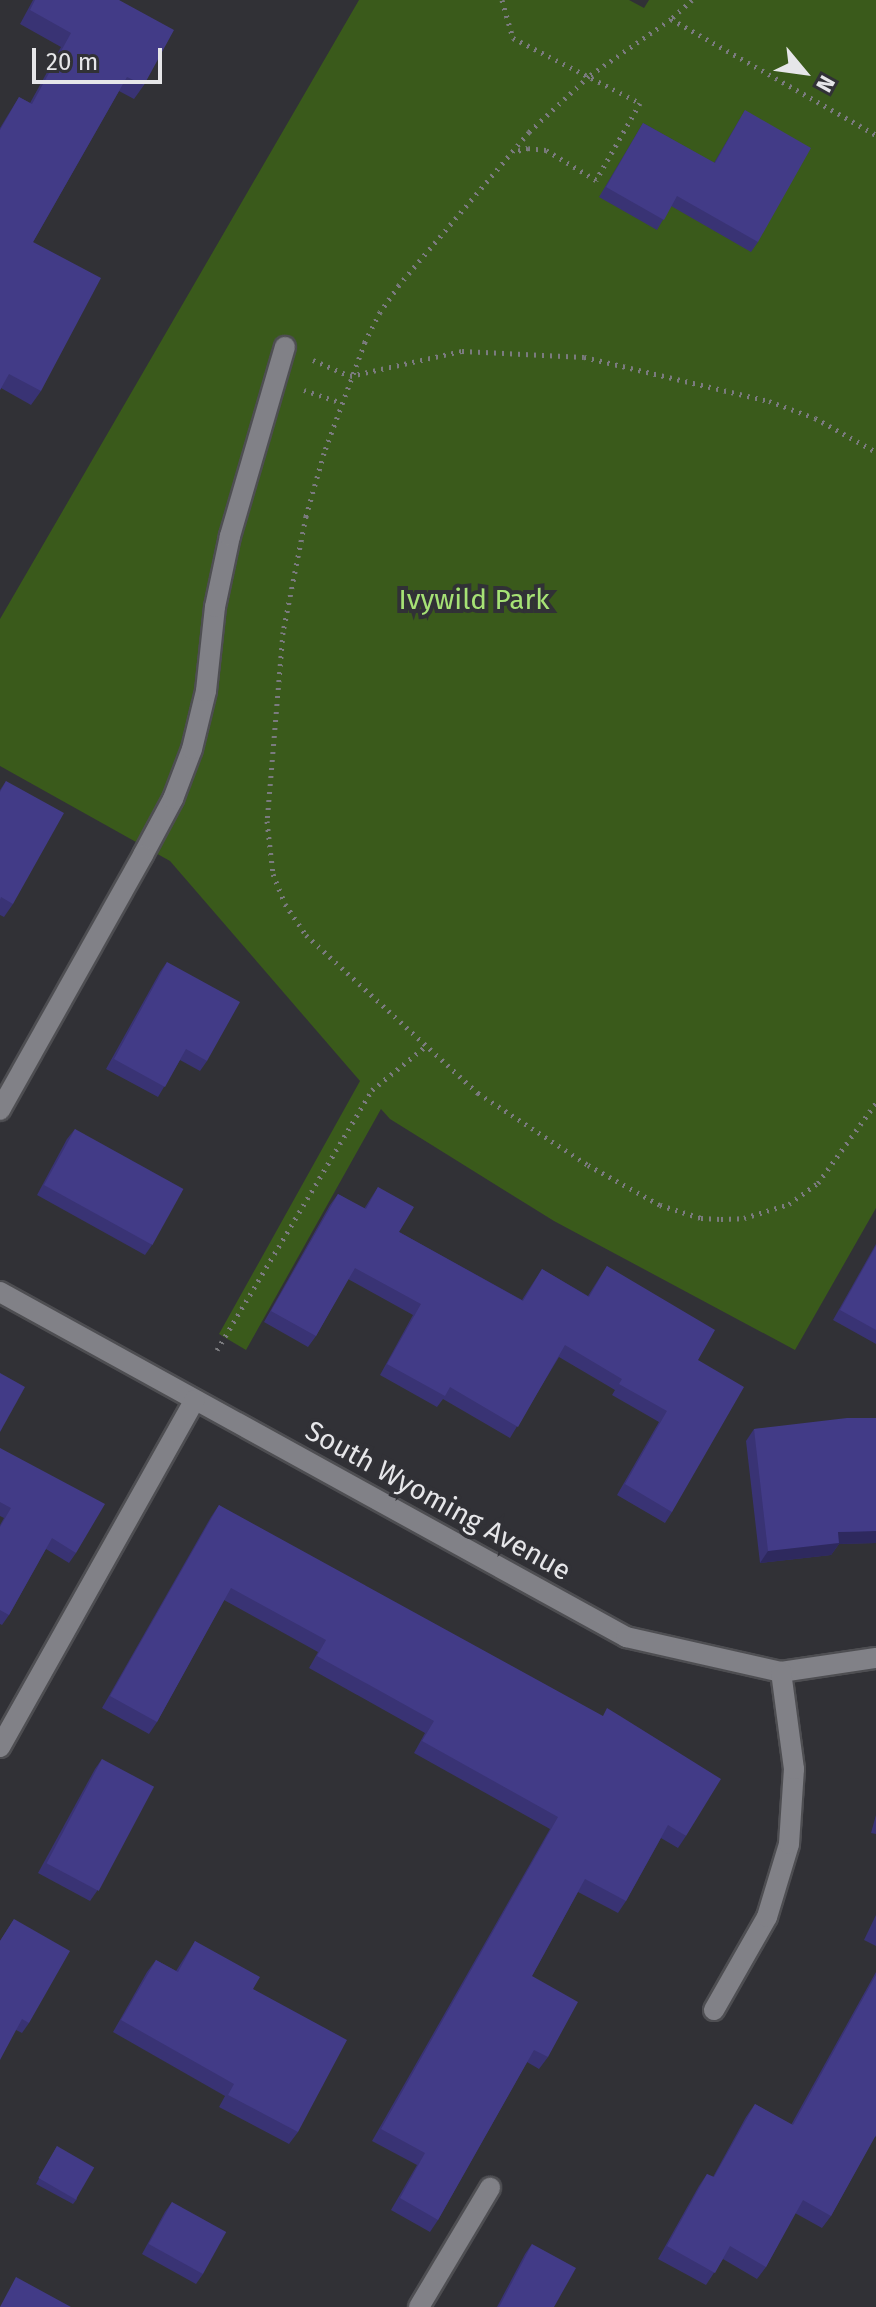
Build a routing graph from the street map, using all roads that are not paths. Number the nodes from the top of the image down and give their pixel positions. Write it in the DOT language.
graph roads {
  1 [pos="285,347"];
  2 [pos="0,1110"];
  3 [pos="0,1292"];
  4 [pos="195,1400"];
  5 [pos="876,1658"];
  6 [pos="781,1672"];
  7 [pos="0,1747"];
  8 [pos="714,2010"];
  9 [pos="490,2188"];
  10 [pos="419,2307"];
  1 -- 2 [label="street"];
  3 -- 4 [label="street, South Wyoming Avenue"];
  4 -- 6 [label="street, South Wyoming Avenue"];
  4 -- 7 [label="street"];
  5 -- 6 [label="street, South Wyoming Avenue"];
  6 -- 8 [label="street"];
  9 -- 10 [label="street"];
}
